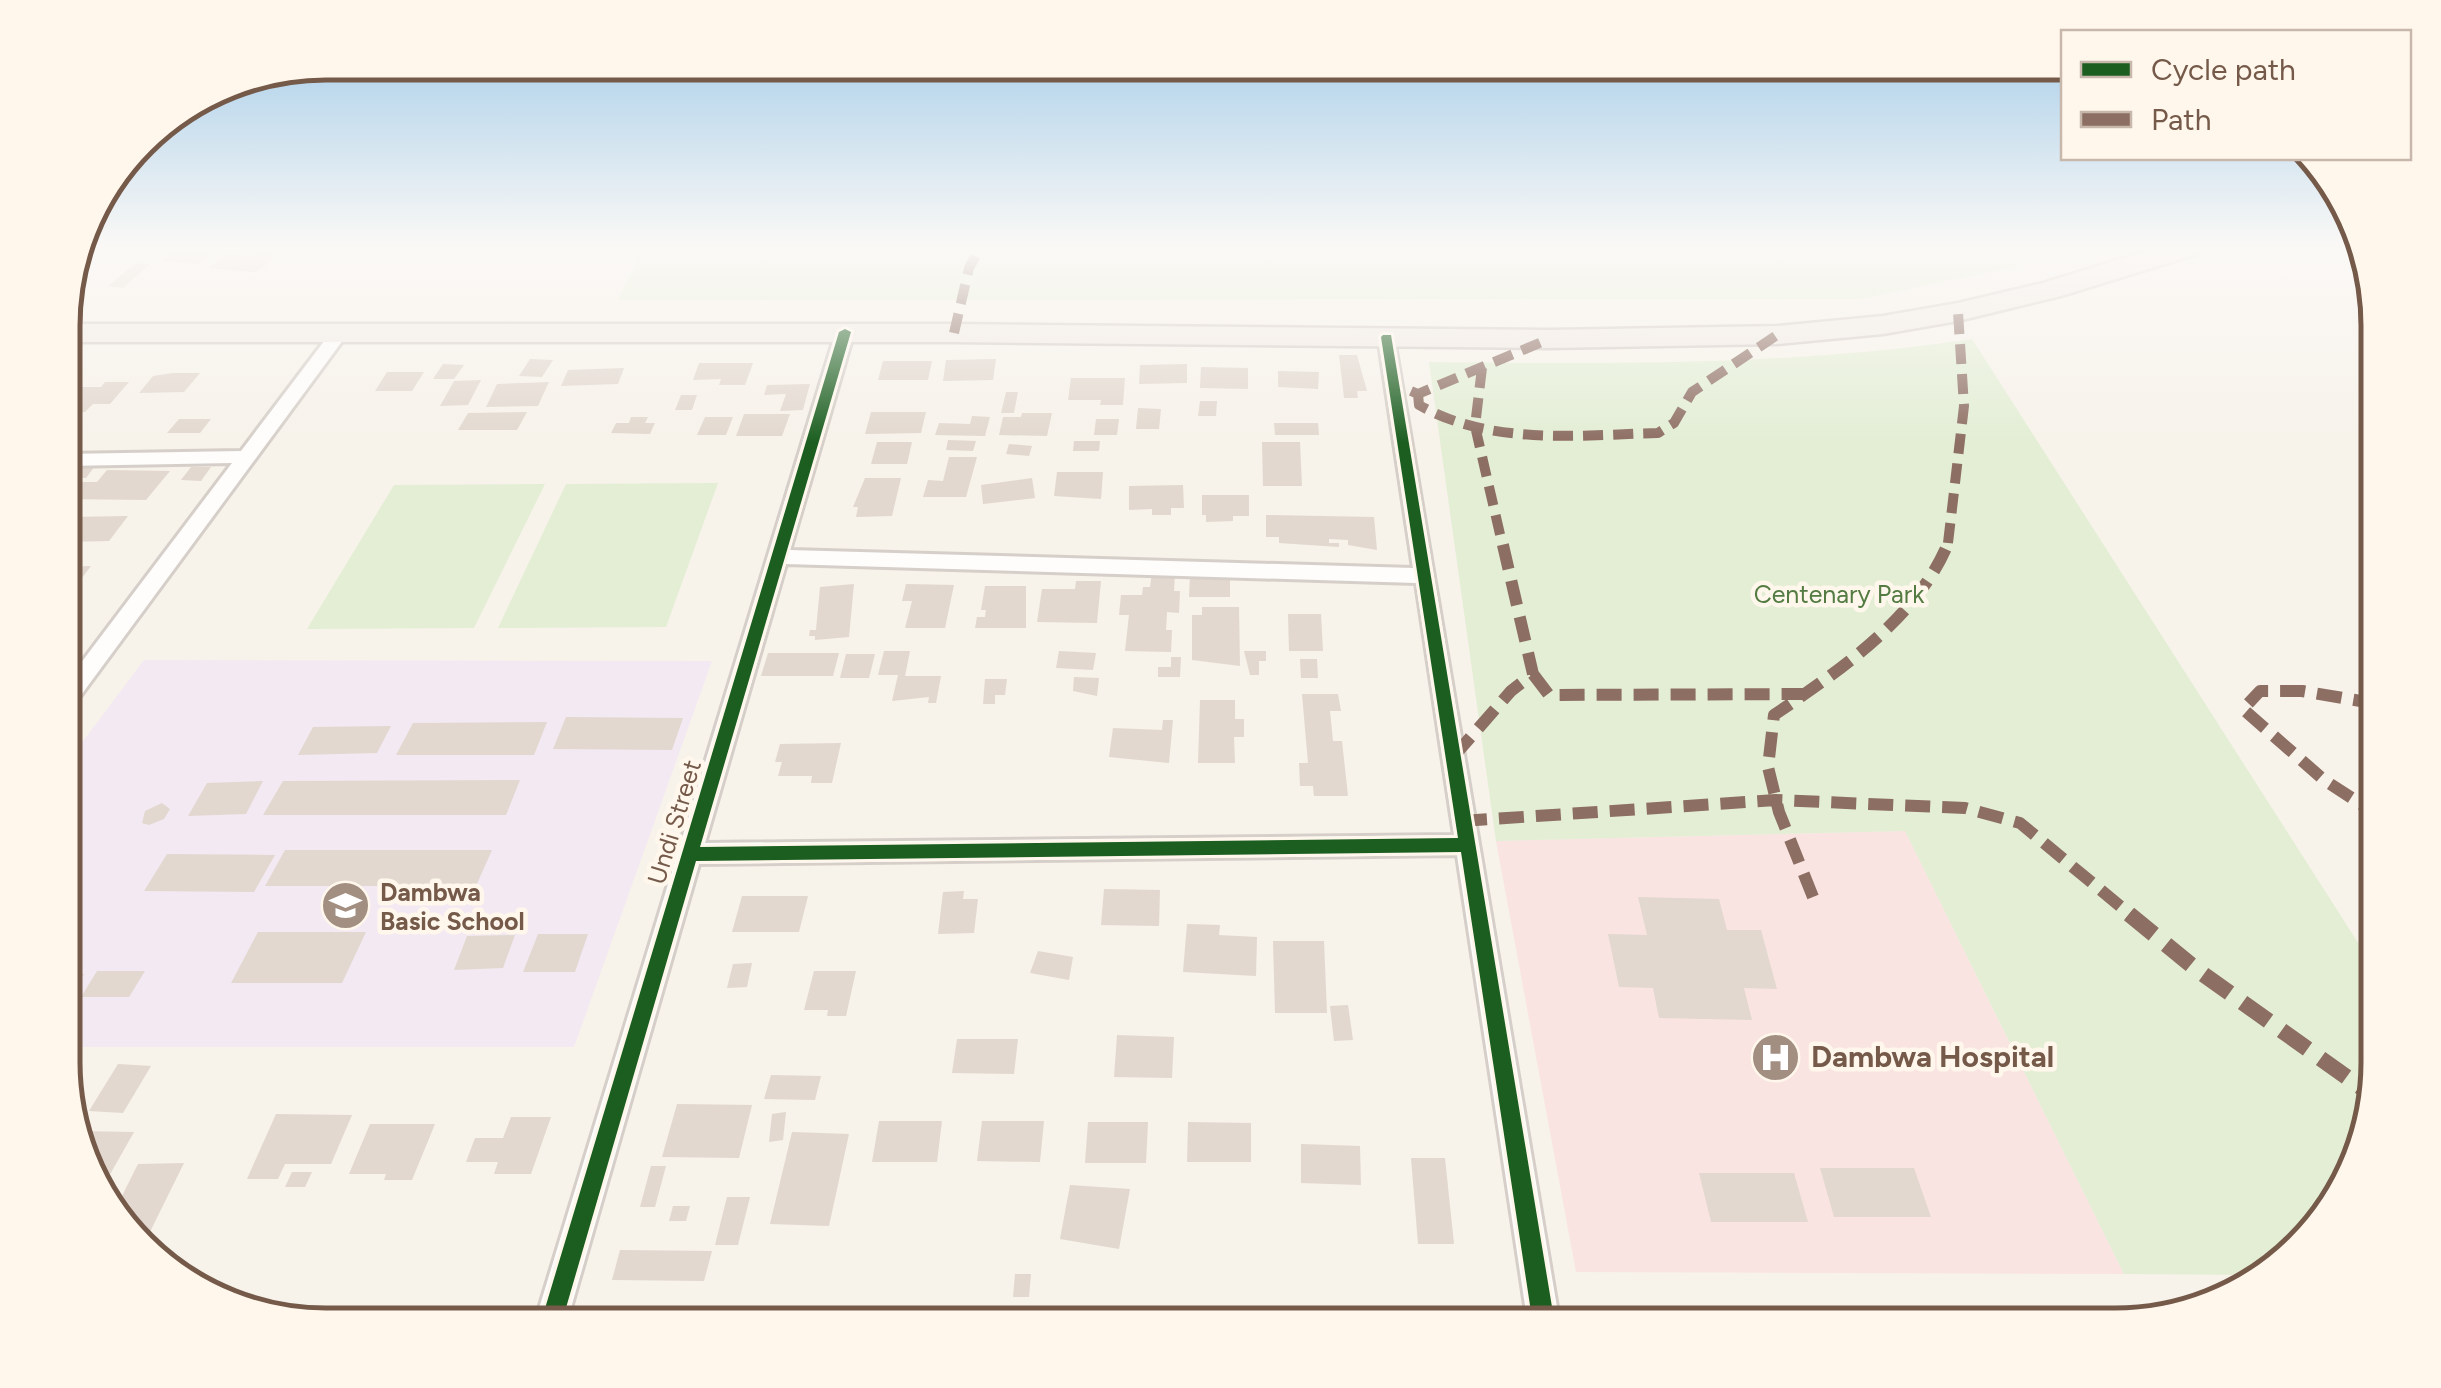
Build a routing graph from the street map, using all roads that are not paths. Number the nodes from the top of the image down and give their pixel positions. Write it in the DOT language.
graph roads {
  1 [pos="1942,313"];
  2 [pos="340,332"];
  3 [pos="845,332"];
  4 [pos="80,333"];
  5 [pos="1388,338"];
  6 [pos="249,456"];
  7 [pos="80,460"];
  8 [pos="778,558"];
  9 [pos="1424,576"];
  10 [pos="80,680"];
  11 [pos="1468,845"];
  12 [pos="690,854"];
  13 [pos="1541,1307"];
  14 [pos="555,1308"];
  1 -- 5 [label="highway"];
  2 -- 3 [label="highway"];
  2 -- 4 [label="highway"];
  2 -- 6 [label="street"];
  3 -- 5 [label="highway"];
  3 -- 8 [label="street, Undi Street"];
  5 -- 9 [label="street"];
  6 -- 7 [label="street"];
  6 -- 10 [label="street"];
  8 -- 9 [label="street"];
  8 -- 12 [label="street, Undi Street"];
  9 -- 11 [label="street"];
  11 -- 12 [label="street"];
  11 -- 13 [label="street"];
  12 -- 14 [label="street, Undi Street"];
}
